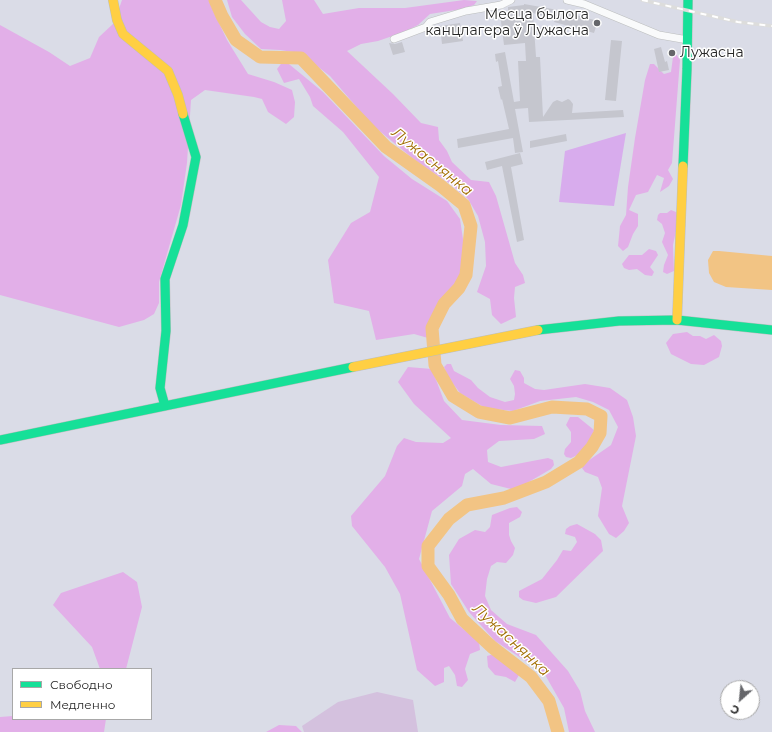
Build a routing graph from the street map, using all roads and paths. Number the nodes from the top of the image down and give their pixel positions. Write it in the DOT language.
graph roads {
  1 [pos="113,0"];
  2 [pos="511,0"];
  3 [pos="567,0"];
  4 [pos="688,0"];
  5 [pos="394,39"];
  6 [pos="688,40"];
  7 [pos="677,320"];
  8 [pos="772,330"];
  9 [pos="165,406"];
  10 [pos="0,440"];
  1 -- 9 [label="main road"];
  2 -- 5 [label="street"];
  3 -- 6 [label="street"];
  4 -- 6 [label="main road"];
  6 -- 7 [label="main road"];
  7 -- 8 [label="main road"];
  7 -- 9 [label="main road"];
  9 -- 10 [label="main road"];
}
